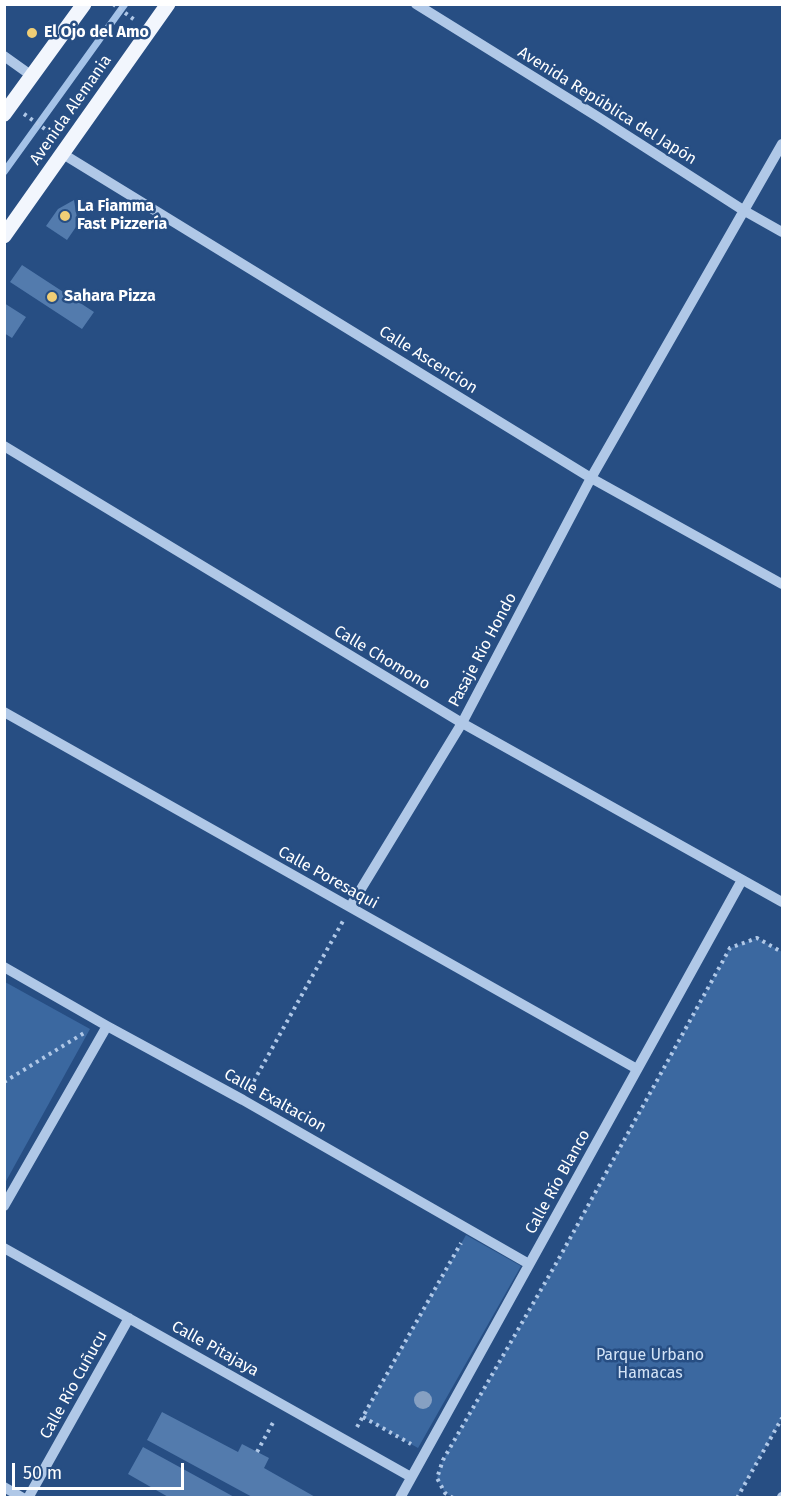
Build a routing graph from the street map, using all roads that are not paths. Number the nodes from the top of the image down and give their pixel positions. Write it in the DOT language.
graph roads {
  1 [pos="84,4"];
  2 [pos="168,4"];
  3 [pos="417,4"];
  4 [pos="4,56"];
  5 [pos="32,76"];
  6 [pos="4,114"];
  7 [pos="783,144"];
  8 [pos="63,154"];
  9 [pos="743,210"];
  10 [pos="783,232"];
  11 [pos="4,236"];
  12 [pos="4,447"];
  13 [pos="591,478"];
  14 [pos="783,584"];
  15 [pos="4,712"];
  16 [pos="462,723"];
  17 [pos="742,880"];
  18 [pos="783,902"];
  19 [pos="350,907"];
  20 [pos="4,967"];
  21 [pos="107,1026"];
  22 [pos="637,1069"];
  23 [pos="4,1206"];
  24 [pos="4,1248"];
  25 [pos="529,1264"];
  26 [pos="129,1318"];
  27 [pos="411,1477"];
  28 [pos="4,1487"];
  29 [pos="25,1497"];
  30 [pos="400,1497"];
  1 -- 5 [label="main road"];
  2 -- 8 [label="main road, Avenida Alemania"];
  3 -- 9 [label="street, Avenida República del Japón"];
  4 -- 5 [label="street"];
  5 -- 6 [label="main road"];
  7 -- 9 [label="street, Pasaje Río Hondo"];
  8 -- 11 [label="main road, Avenida Alemania"];
  8 -- 13 [label="street, Calle Ascencion"];
  9 -- 10 [label="street, Avenida República del Japón"];
  9 -- 13 [label="street, Pasaje Río Hondo"];
  12 -- 16 [label="street, Calle Chomono"];
  13 -- 14 [label="street, Calle Ascencion"];
  13 -- 16 [label="street, Pasaje Río Hondo"];
  15 -- 19 [label="street, Calle Poresaqui"];
  16 -- 17 [label="street, Calle Chomono"];
  16 -- 19 [label="street, Pasaje Río Hondo"];
  17 -- 18 [label="street, Calle Chomono"];
  17 -- 22 [label="street, Calle Río Blanco"];
  19 -- 22 [label="street, Calle Poresaqui"];
  20 -- 21 [label="street, Calle Exaltacion"];
  21 -- 23 [label="street"];
  21 -- 25 [label="street, Calle Exaltacion"];
  22 -- 25 [label="street, Calle Río Blanco"];
  24 -- 26 [label="street, Calle Pitajaya"];
  25 -- 27 [label="street, Calle Río Blanco"];
  26 -- 27 [label="street, Calle Pitajaya"];
  26 -- 29 [label="street, Calle Río Cuñucu"];
  27 -- 30 [label="street, Calle Río Blanco"];
  28 -- 29 [label="street"];
}
